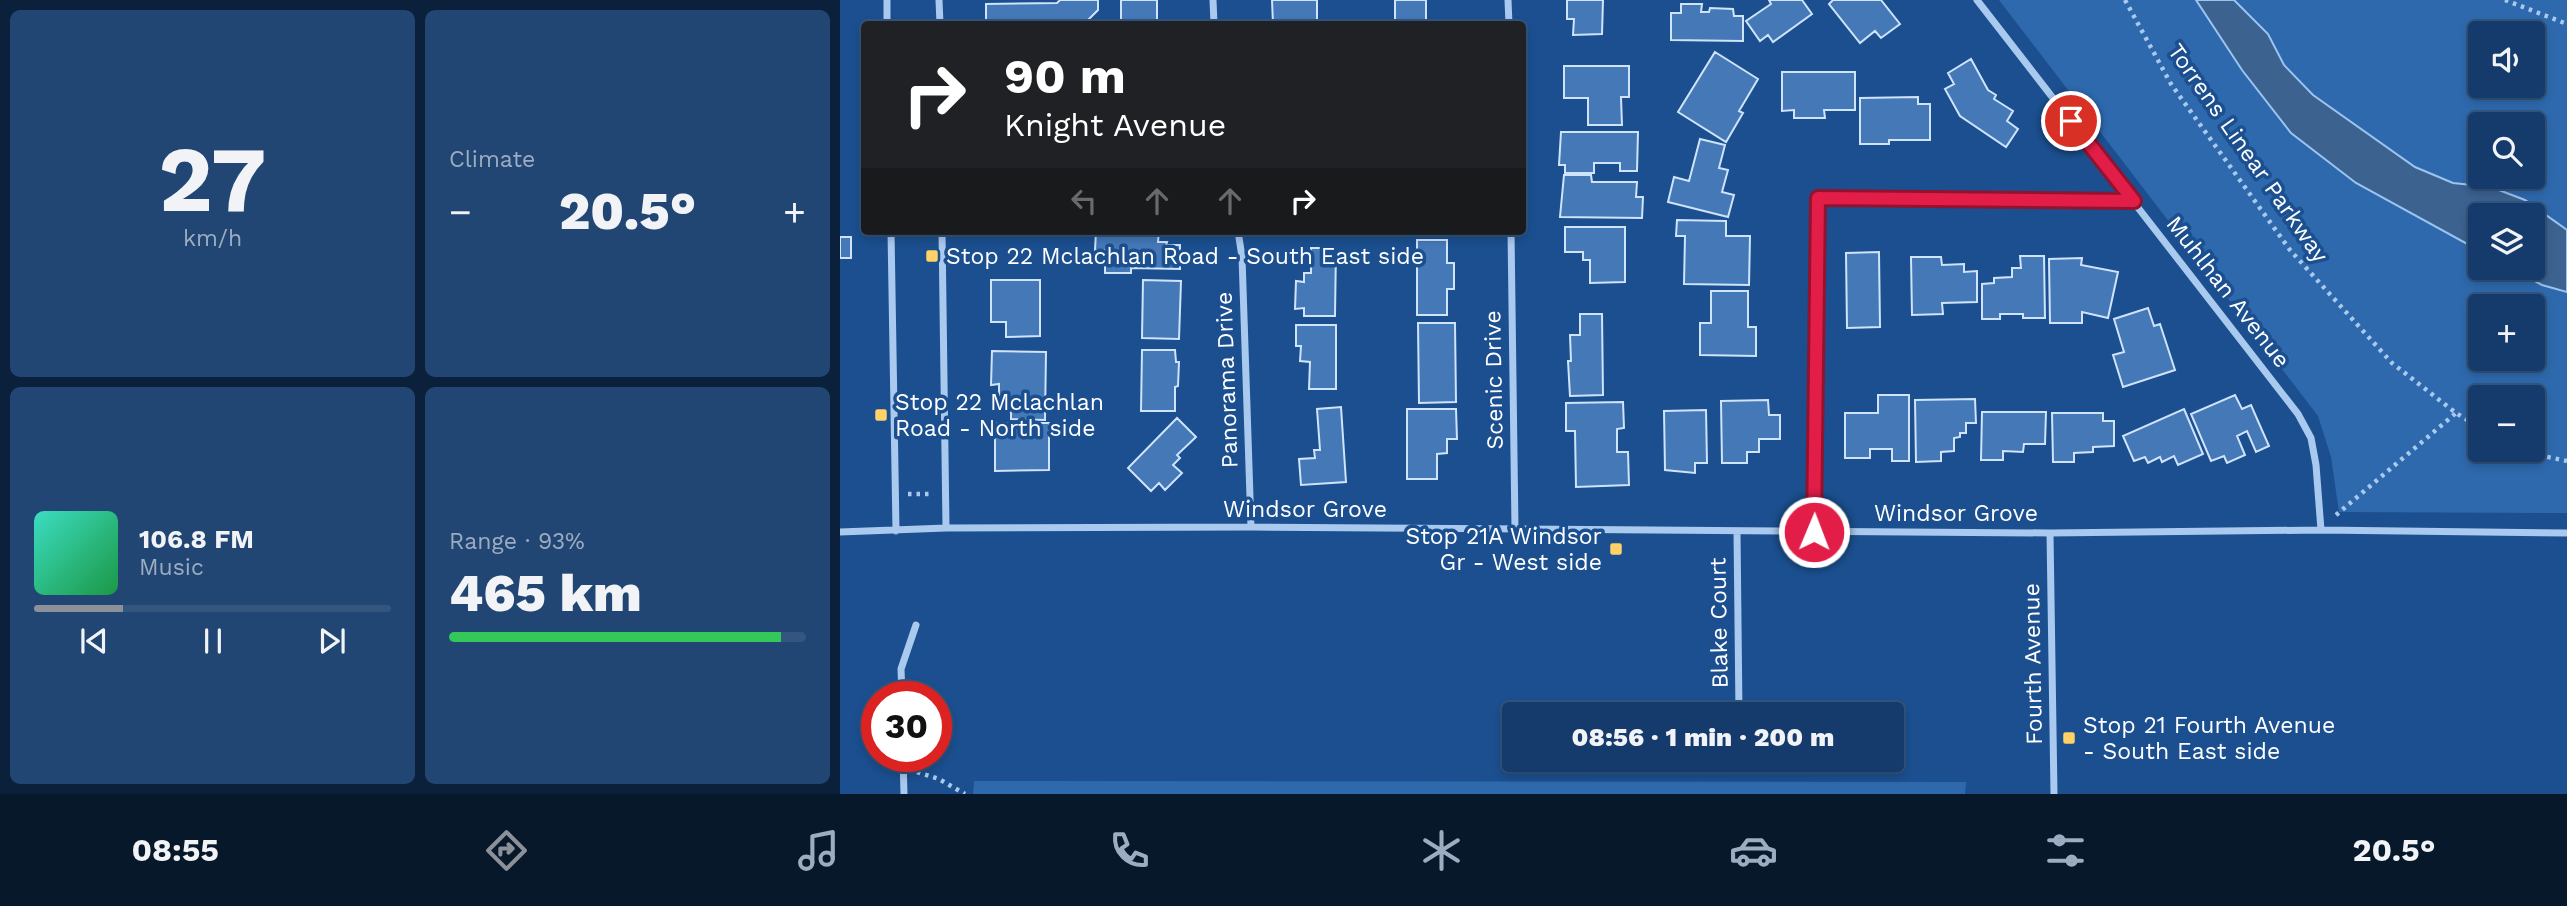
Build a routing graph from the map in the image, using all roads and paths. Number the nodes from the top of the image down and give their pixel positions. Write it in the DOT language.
graph roads {
  1 [pos="887,0"];
  2 [pos="939,0"];
  3 [pos="1213,0"];
  4 [pos="1508,0"];
  5 [pos="1977,0"];
  6 [pos="2126,0"];
  7 [pos="2505,0"];
  8 [pos="887,21"];
  9 [pos="940,21"];
  10 [pos="1214,21"];
  11 [pos="1508,21"];
  12 [pos="2567,24"];
  13 [pos="2134,201"];
  14 [pos="891,235"];
  15 [pos="942,235"];
  16 [pos="1238,235"];
  17 [pos="1511,235"];
  18 [pos="2456,413"];
  19 [pos="2468,420"];
  20 [pos="2545,456"];
  21 [pos="2567,461"];
  22 [pos="907,494"];
  23 [pos="930,494"];
  24 [pos="1251,527"];
  25 [pos="946,528"];
  26 [pos="1515,529"];
  27 [pos="2321,530"];
  28 [pos="896,531"];
  29 [pos="1737,531"];
  30 [pos="840,532"];
  31 [pos="1814,532"];
  32 [pos="2050,533"];
  33 [pos="2567,533"];
  34 [pos="916,625"];
  35 [pos="901,681"];
  36 [pos="1739,702"];
  37 [pos="903,772"];
  38 [pos="918,772"];
  39 [pos="904,794"];
  40 [pos="965,794"];
  41 [pos="2054,794"];
  1 -- 8 [label="street"];
  2 -- 9 [label="street"];
  3 -- 10 [label="street"];
  4 -- 11 [label="street"];
  5 -- 13 [label="street, Muhlhan Avenue"];
  6 -- 18 [label="path, Torrens Linear Parkway"];
  7 -- 12 [label="path"];
  13 -- 27 [label="street, Muhlhan Avenue"];
  13 -- 31 [label="street"];
  14 -- 28 [label="street"];
  15 -- 25 [label="street"];
  16 -- 24 [label="street, Panorama Drive"];
  17 -- 26 [label="street, Scenic Drive"];
  18 -- 19 [label="path, Torrens Linear Parkway"];
  18 -- 27 [label="path"];
  20 -- 21 [label="path"];
  22 -- 23 [label="path"];
  24 -- 25 [label="street, Windsor Grove"];
  24 -- 26 [label="street, Windsor Grove"];
  25 -- 28 [label="street, Windsor Grove"];
  26 -- 29 [label="street, Windsor Grove"];
  27 -- 32 [label="street, Windsor Grove"];
  27 -- 33 [label="street, Windsor Grove"];
  28 -- 30 [label="street, Windsor Grove"];
  29 -- 31 [label="street, Windsor Grove"];
  29 -- 36 [label="street, Blake Court"];
  31 -- 32 [label="street, Windsor Grove"];
  32 -- 41 [label="street, Fourth Avenue"];
  34 -- 35 [label="street"];
  37 -- 39 [label="street"];
  38 -- 40 [label="path"];
}
